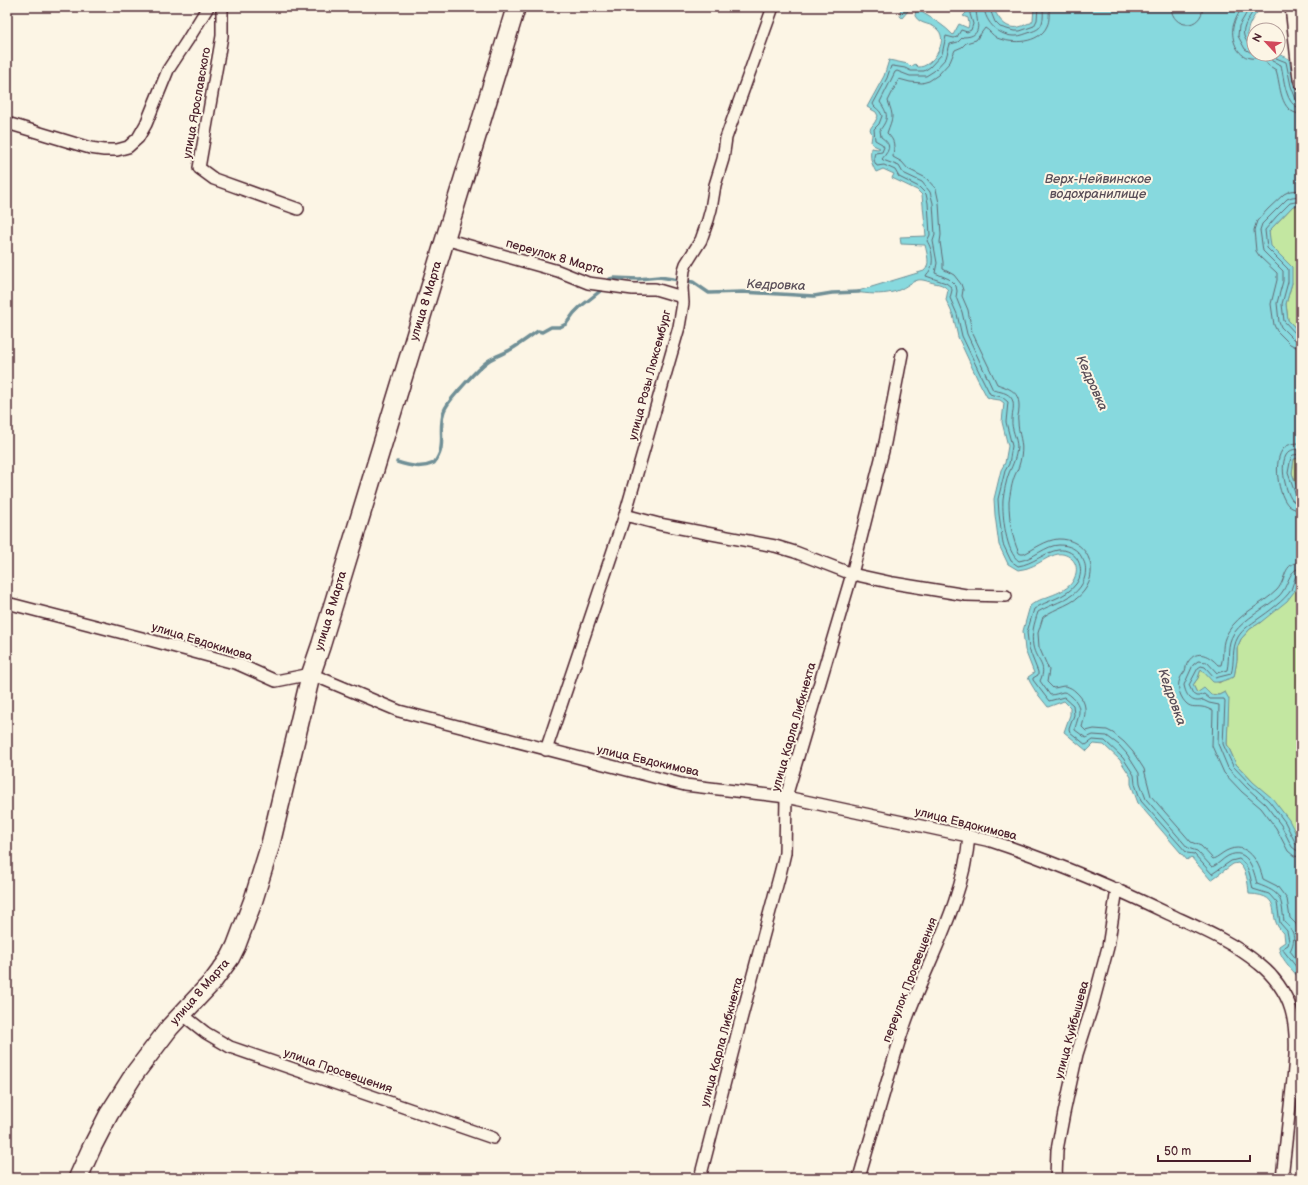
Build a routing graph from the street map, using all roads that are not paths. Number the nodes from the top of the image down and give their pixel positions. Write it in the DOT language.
graph roads {
  1 [pos="208,7"];
  2 [pos="222,7"];
  3 [pos="516,7"];
  4 [pos="773,7"];
  5 [pos="1291,7"];
  6 [pos="1301,84"];
  7 [pos="7,123"];
  8 [pos="298,209"];
  9 [pos="446,239"];
  10 [pos="682,292"];
  11 [pos="902,354"];
  12 [pos="625,515"];
  13 [pos="852,574"];
  14 [pos="1006,596"];
  15 [pos="7,603"];
  16 [pos="311,674"];
  17 [pos="546,750"];
  18 [pos="786,796"];
  19 [pos="969,836"];
  20 [pos="1117,889"];
  21 [pos="182,1015"];
  22 [pos="493,1138"];
  23 [pos="78,1178"];
  24 [pos="700,1178"];
  25 [pos="859,1178"];
  26 [pos="1056,1178"];
  27 [pos="1282,1178"];
  1 -- 7 [label="street"];
  2 -- 8 [label="street, улица Ярославского"];
  3 -- 9 [label="main road, улица 8 Марта"];
  4 -- 10 [label="street, улица Розы Люксембург"];
  5 -- 6 [label="street"];
  9 -- 10 [label="street, переулок 8 Марта"];
  9 -- 16 [label="main road, улица 8 Марта"];
  10 -- 12 [label="street, улица Розы Люксембург"];
  11 -- 13 [label="street, улица Карла Либкнехта"];
  12 -- 13 [label="street"];
  12 -- 17 [label="street, улица Розы Люксембург"];
  13 -- 14 [label="street"];
  13 -- 18 [label="street, улица Карла Либкнехта"];
  15 -- 16 [label="street, улица Евдокимова"];
  16 -- 17 [label="street, улица Евдокимова"];
  16 -- 21 [label="main road, улица 8 Марта"];
  17 -- 18 [label="street, улица Евдокимова"];
  18 -- 19 [label="street, улица Евдокимова"];
  18 -- 24 [label="street, улица Карла Либкнехта"];
  19 -- 20 [label="street, улица Евдокимова"];
  19 -- 25 [label="street, переулок Просвещения"];
  20 -- 26 [label="street, улица Куйбышева"];
  20 -- 27 [label="street, улица Евдокимова"];
  21 -- 22 [label="street, улица Просвещения"];
  21 -- 23 [label="main road, улица 8 Марта"];
}
